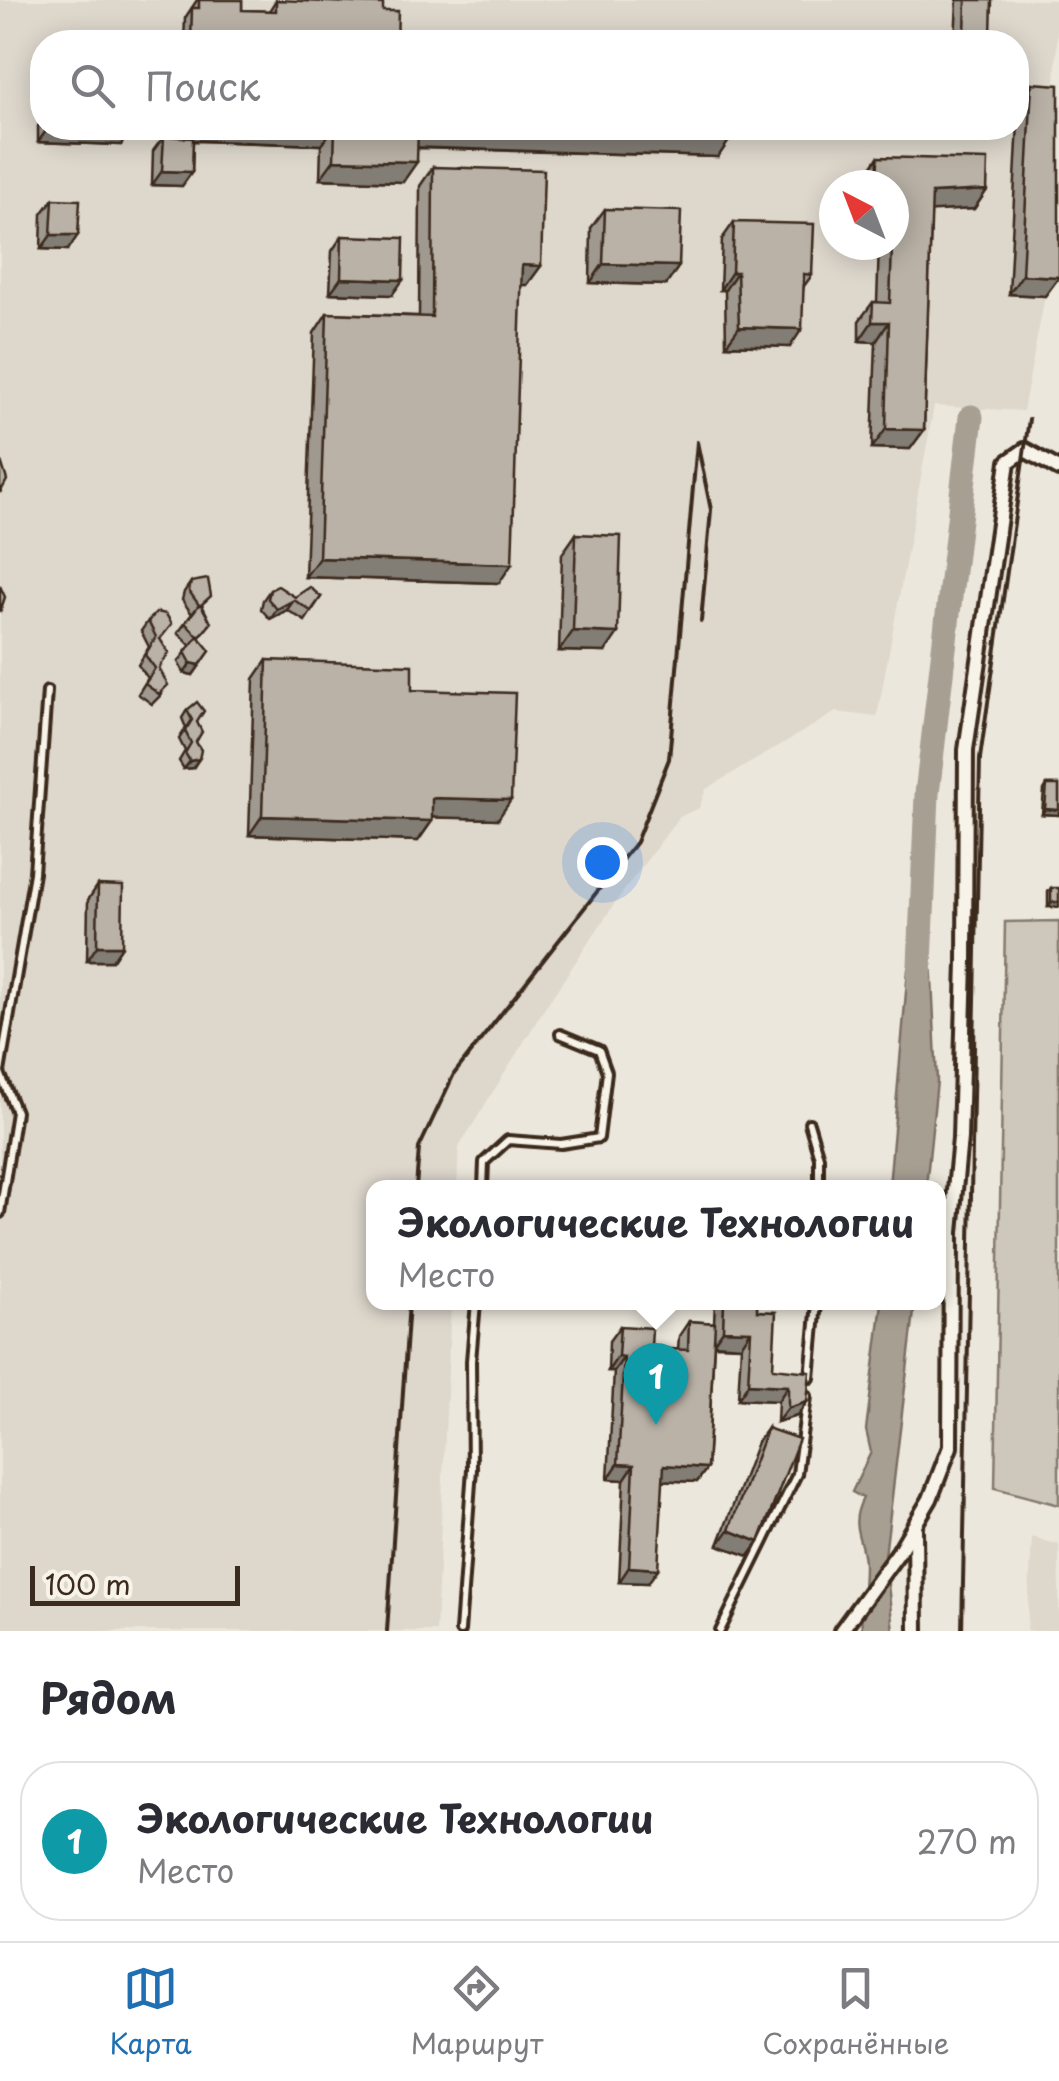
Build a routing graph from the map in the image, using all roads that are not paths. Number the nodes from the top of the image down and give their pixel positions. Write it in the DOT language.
graph roads {
  1 [pos="1059,470"];
  2 [pos="47,690"];
  3 [pos="560,1034"];
  4 [pos="0,1072"];
  5 [pos="810,1123"];
  6 [pos="483,1180"];
  7 [pos="819,1180"];
  8 [pos="0,1213"];
  9 [pos="475,1310"];
  10 [pos="817,1310"];
  11 [pos="915,1525"];
  12 [pos="845,1628"];
  13 [pos="460,1631"];
  14 [pos="720,1631"];
  15 [pos="916,1631"];
  1 -- 11 [label="street"];
  2 -- 4 [label="lane"];
  3 -- 6 [label="lane"];
  4 -- 8 [label="lane"];
  5 -- 7 [label="lane"];
  9 -- 13 [label="lane"];
  10 -- 14 [label="lane"];
  11 -- 12 [label="street"];
  11 -- 15 [label="street"];
}
